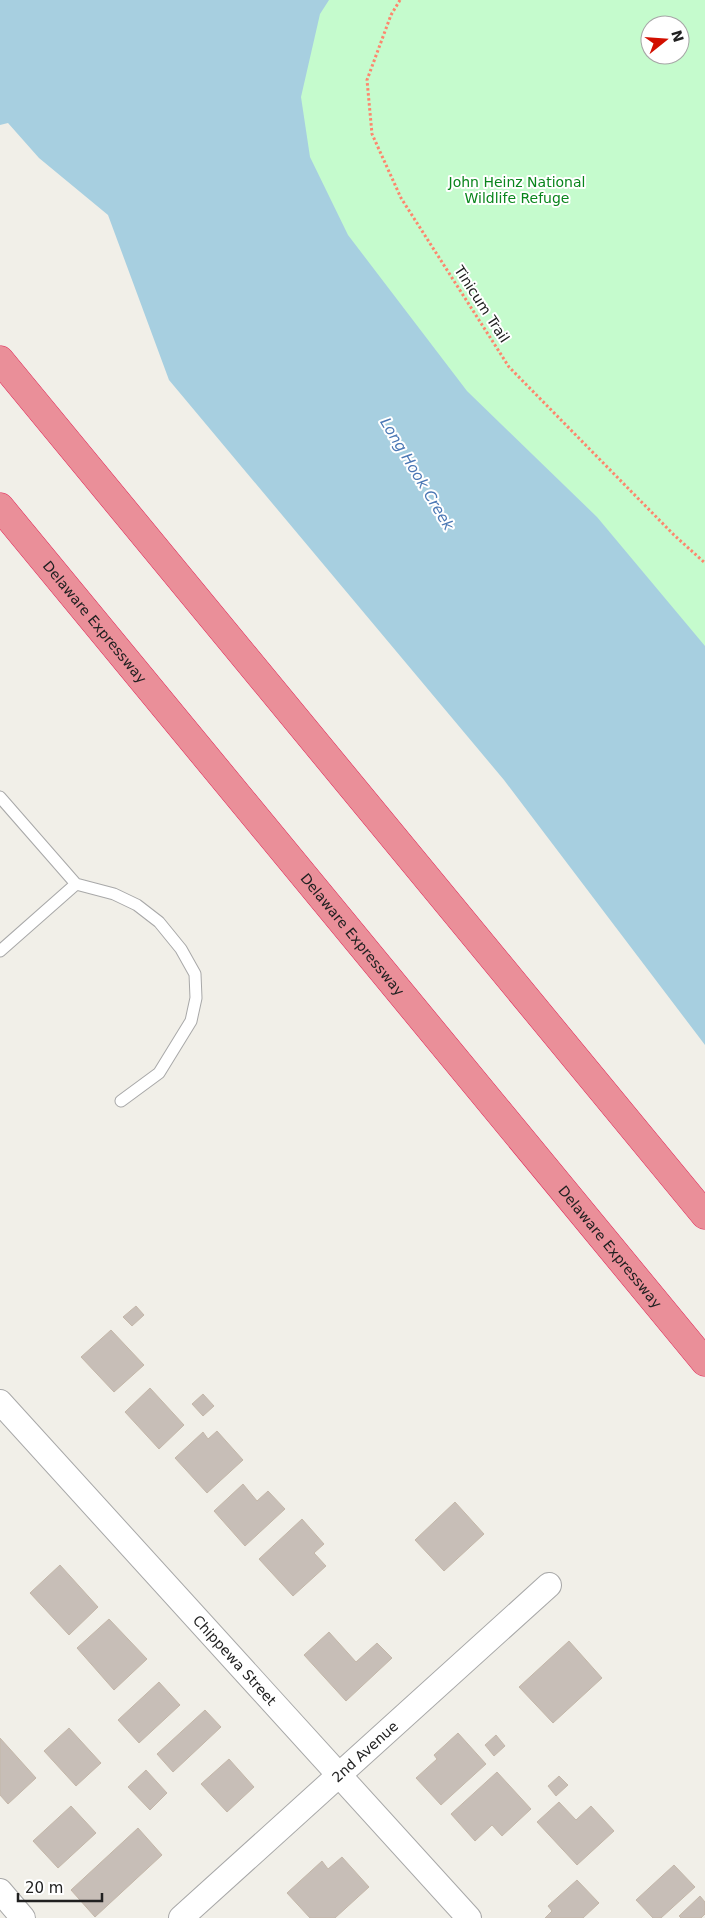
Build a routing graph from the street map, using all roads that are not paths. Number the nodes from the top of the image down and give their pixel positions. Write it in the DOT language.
graph roads {
  1 [pos="0,360"];
  2 [pos="0,507"];
  3 [pos="0,797"];
  4 [pos="76,884"];
  5 [pos="0,951"];
  6 [pos="121,1101"];
  7 [pos="705,1216"];
  8 [pos="705,1362"];
  9 [pos="0,1402"];
  10 [pos="549,1585"];
  11 [pos="339,1775"];
  12 [pos="0,1891"];
  13 [pos="23,1918"];
  14 [pos="181,1918"];
  15 [pos="469,1918"];
  1 -- 7 [label="highway"];
  2 -- 8 [label="highway, Delaware Expressway"];
  3 -- 4 [label="lane"];
  4 -- 5 [label="lane"];
  4 -- 6 [label="lane"];
  9 -- 11 [label="street, Chippewa Street"];
  10 -- 11 [label="street, 2nd Avenue"];
  11 -- 14 [label="street, 2nd Avenue"];
  11 -- 15 [label="street, Chippewa Street"];
  12 -- 13 [label="street"];
}
